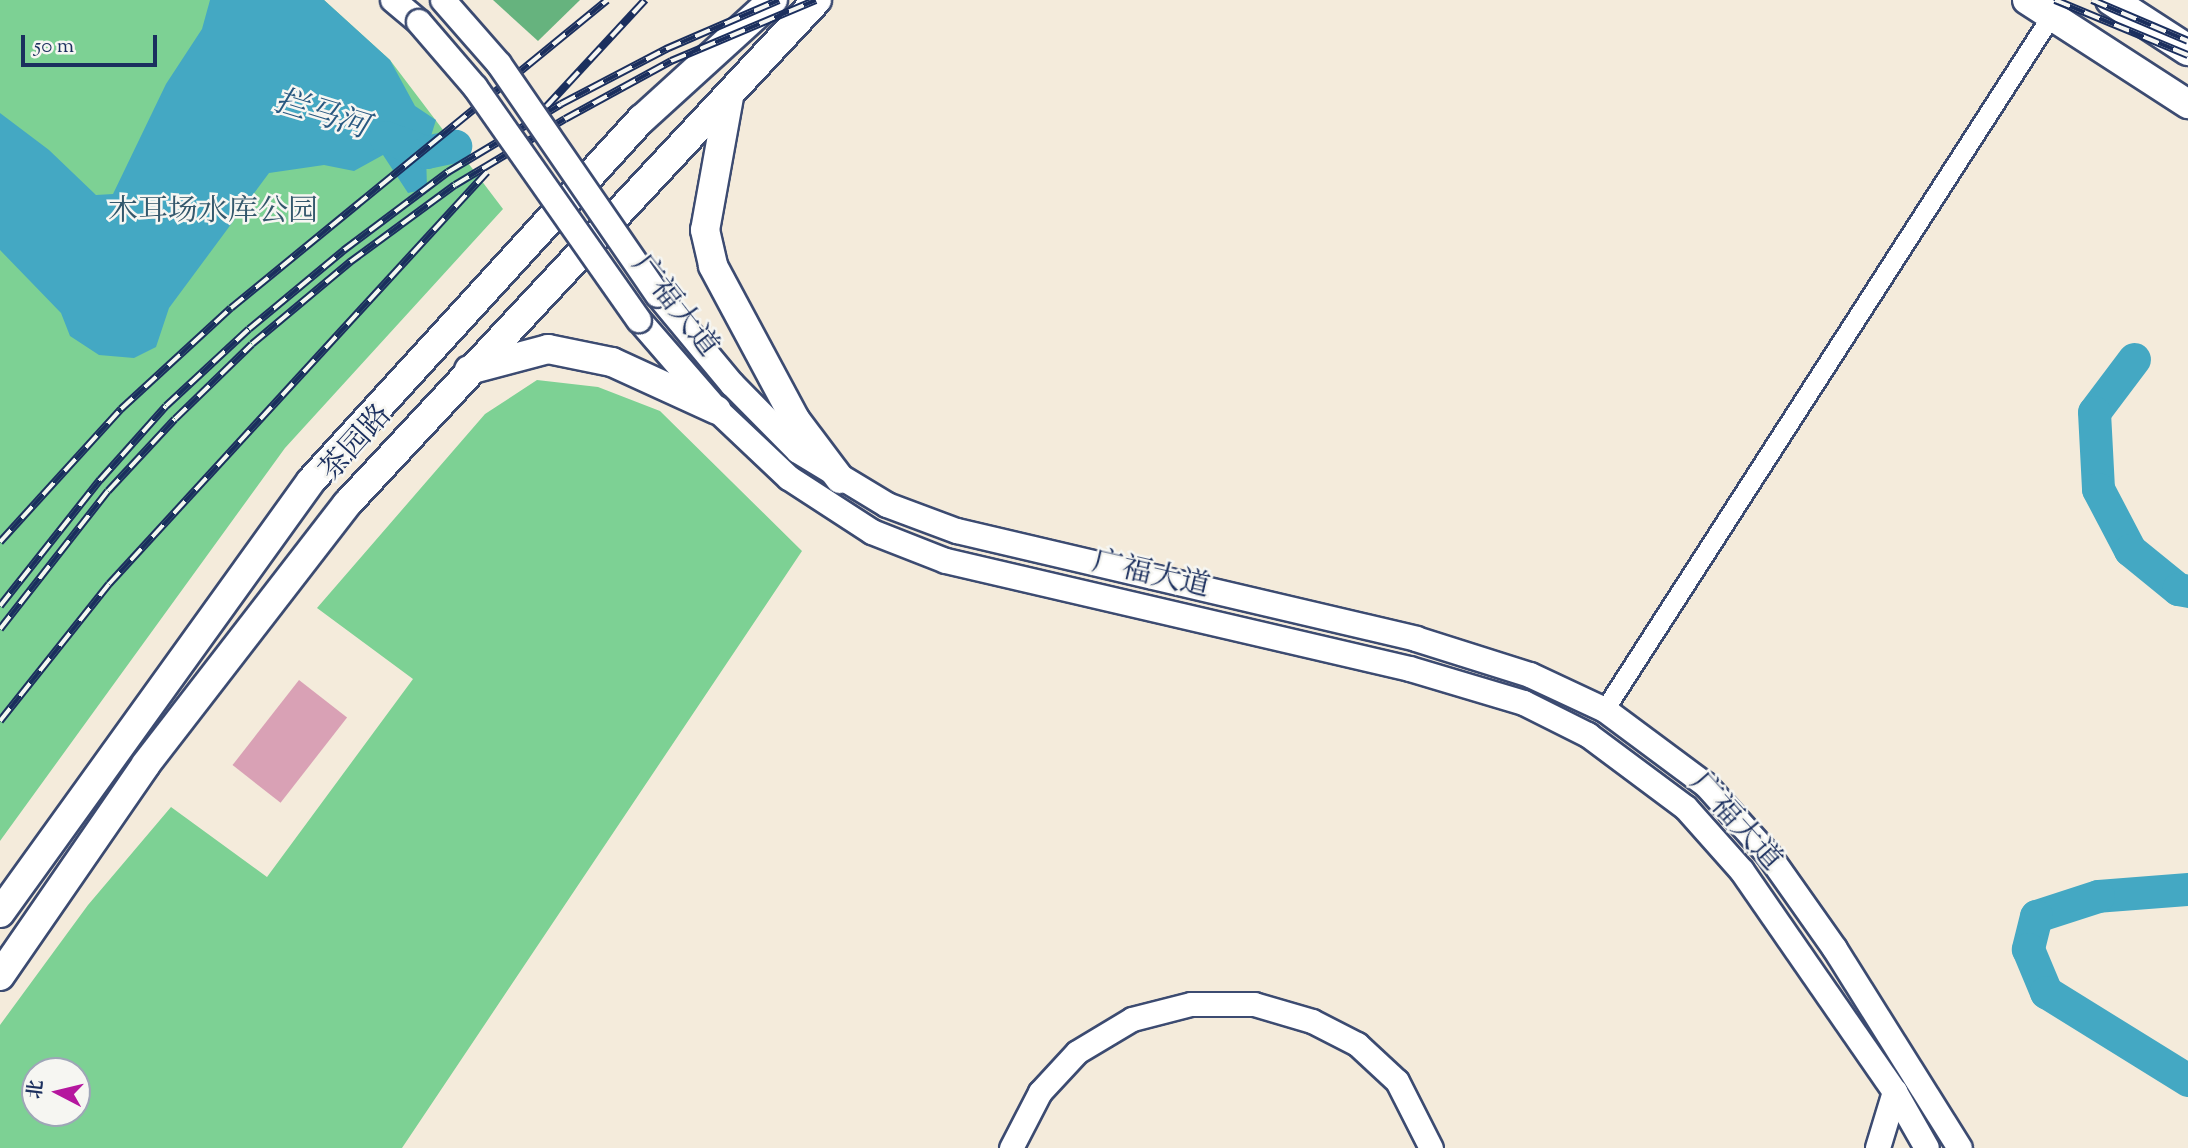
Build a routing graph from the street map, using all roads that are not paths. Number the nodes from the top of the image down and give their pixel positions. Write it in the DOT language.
graph roads {
  1 [pos="393,0"];
  2 [pos="442,0"];
  3 [pos="747,0"];
  4 [pos="773,0"];
  5 [pos="2027,0"];
  6 [pos="2111,0"];
  7 [pos="815,4"];
  8 [pos="2053,14"];
  9 [pos="2188,50"];
  10 [pos="729,97"];
  11 [pos="2188,104"];
  12 [pos="642,119"];
  13 [pos="469,370"];
  14 [pos="717,410"];
  15 [pos="840,479"];
  16 [pos="1605,710"];
  17 [pos="0,913"];
  18 [pos="0,976"];
  19 [pos="1895,1092"];
  20 [pos="1011,1148"];
  21 [pos="1431,1148"];
  22 [pos="1878,1148"];
  23 [pos="1927,1148"];
  24 [pos="1960,1148"];
  1 -- 14 [label="main road, 广福大道, bridge"];
  2 -- 15 [label="main road, 广福大道, bridge"];
  3 -- 12 [label="main road"];
  4 -- 12 [label="main road, 茶园路"];
  5 -- 8 [label="main road"];
  6 -- 9 [label="highway"];
  7 -- 10 [label="main road, 茶园路"];
  8 -- 11 [label="main road"];
  8 -- 16 [label="street"];
  10 -- 13 [label="main road, 茶园路"];
  10 -- 15 [label="main road"];
  12 -- 17 [label="main road, 茶园路"];
  13 -- 14 [label="main road"];
  13 -- 18 [label="main road, 茶园路"];
  14 -- 19 [label="main road, 广福大道"];
  15 -- 16 [label="main road, 广福大道"];
  16 -- 24 [label="main road, 广福大道"];
  19 -- 22 [label="main road"];
  19 -- 23 [label="main road, 广福大道"];
  20 -- 21 [label="street"];
}
